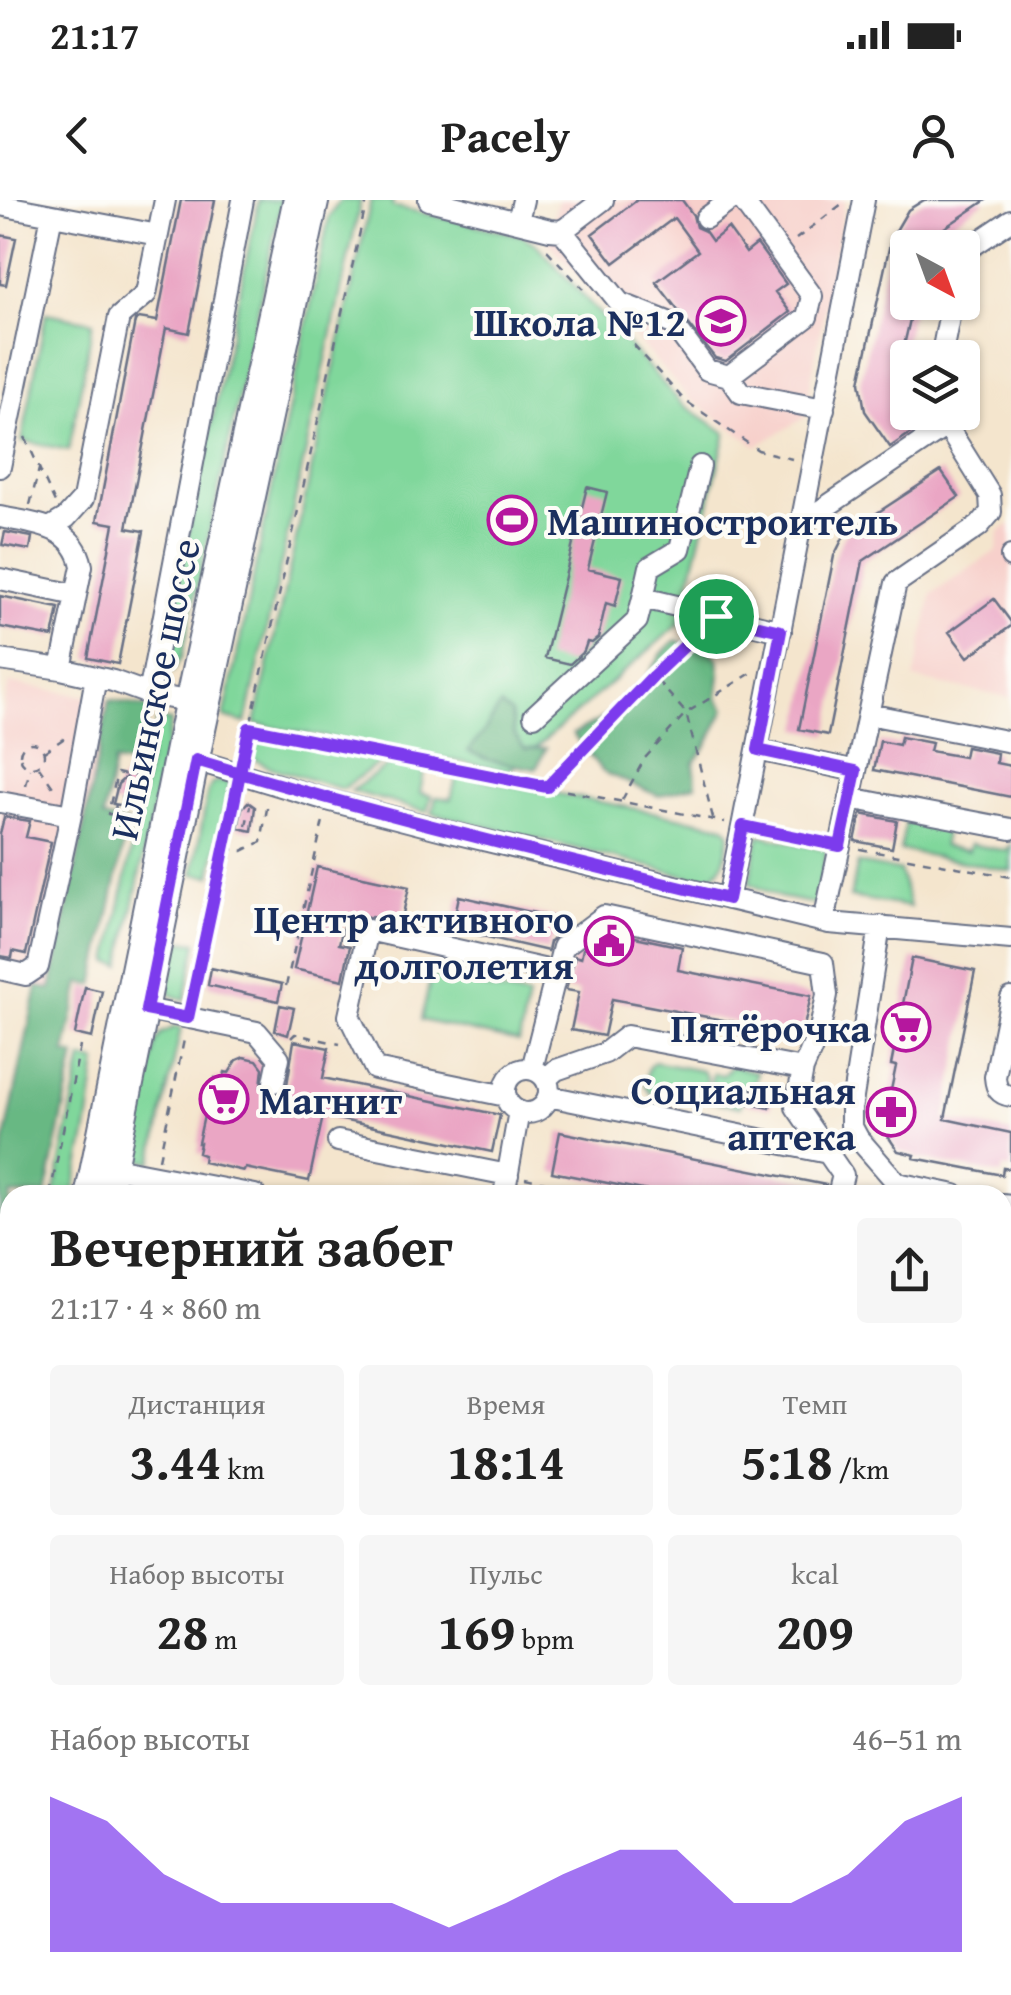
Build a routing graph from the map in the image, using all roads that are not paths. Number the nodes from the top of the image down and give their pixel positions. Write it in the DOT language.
graph roads {
  1 [pos="165,200"];
  2 [pos="243,200"];
  3 [pos="296,200"];
  4 [pos="316,200"];
  5 [pos="428,200"];
  6 [pos="523,200"];
  7 [pos="602,200"];
  8 [pos="731,200"];
  9 [pos="742,200"];
  10 [pos="865,201"];
  11 [pos="0,205"];
  12 [pos="52,215"];
  13 [pos="706,218"];
  14 [pos="1011,220"];
  15 [pos="518,222"];
  16 [pos="562,230"];
  17 [pos="158,236"];
  18 [pos="980,241"];
  19 [pos="729,376"];
  20 [pos="824,410"];
  21 [pos="927,430"];
  22 [pos="949,430"];
  23 [pos="0,466"];
  24 [pos="700,466"];
  25 [pos="0,516"];
  26 [pos="802,523"];
  27 [pos="57,524"];
  28 [pos="0,579"];
  29 [pos="76,594"];
  30 [pos="642,598"];
  31 [pos="781,631"];
  32 [pos="0,660"];
  33 [pos="62,669"];
  34 [pos="96,677"];
  35 [pos="149,694"];
  36 [pos="198,703"];
  37 [pos="868,714"];
  38 [pos="534,716"];
  39 [pos="1011,742"];
  40 [pos="758,750"];
  41 [pos="187,758"];
  42 [pos="856,771"];
  43 [pos="850,798"];
  44 [pos="0,802"];
  45 [pos="71,814"];
  46 [pos="1011,830"];
  47 [pos="728,899"];
  48 [pos="824,922"];
  49 [pos="880,926"];
  50 [pos="1011,939"];
  51 [pos="0,969"];
  52 [pos="556,972"];
  53 [pos="1011,998"];
  54 [pos="146,1010"];
  55 [pos="803,1069"];
  56 [pos="274,1082"];
  57 [pos="542,1082"];
  58 [pos="1011,1096"];
  59 [pos="512,1104"];
  60 [pos="338,1140"];
  61 [pos="828,1153"];
  62 [pos="114,1168"];
  63 [pos="90,1185"];
  64 [pos="110,1185"];
  65 [pos="203,1185"];
  66 [pos="506,1185"];
  67 [pos="840,1185"];
  68 [pos="893,1185"];
  1 -- 17 [label="street"];
  2 -- 35 [label="street"];
  3 -- 36 [label="main road, Ильинское шоссе"];
  4 -- 36 [label="main road, Ильинское шоссе"];
  5 -- 15 [label="street"];
  6 -- 15 [label="street"];
  7 -- 16 [label="street"];
  8 -- 13 [label="street"];
  9 -- 19 [label="street"];
  10 -- 20 [label="street"];
  11 -- 12 [label="street"];
  12 -- 17 [label="street"];
  12 -- 23 [label="street"];
  14 -- 18 [label="street"];
  15 -- 16 [label="street"];
  16 -- 19 [label="street"];
  17 -- 27 [label="street"];
  19 -- 20 [label="street"];
  20 -- 26 [label="street"];
  21 -- 26 [label="street"];
  22 -- 37 [label="street"];
  24 -- 30 [label="street"];
  25 -- 27 [label="street"];
  26 -- 31 [label="street"];
  27 -- 29 [label="street"];
  28 -- 29 [label="street"];
  29 -- 33 [label="street"];
  30 -- 31 [label="street"];
  30 -- 38 [label="street"];
  31 -- 40 [label="street"];
  32 -- 33 [label="street"];
  33 -- 34 [label="street"];
  34 -- 35 [label="street"];
  34 -- 45 [label="street"];
  35 -- 36 [label="street"];
  36 -- 41 [label="main road, Ильинское шоссе"];
  37 -- 39 [label="street"];
  37 -- 42 [label="street"];
  40 -- 42 [label="street"];
  40 -- 47 [label="street"];
  41 -- 47 [label="street"];
  41 -- 54 [label="main road, Ильинское шоссе"];
  41 -- 63 [label="main road, Ильинское шоссе"];
  42 -- 43 [label="street"];
  43 -- 46 [label="street"];
  43 -- 48 [label="street"];
  44 -- 45 [label="street"];
  45 -- 51 [label="street"];
  47 -- 48 [label="street"];
  48 -- 49 [label="street"];
  49 -- 50 [label="street"];
  49 -- 68 [label="street"];
  52 -- 55 [label="street"];
  52 -- 57 [label="street"];
  52 -- 59 [label="street"];
  53 -- 58 [label="street"];
  54 -- 56 [label="street"];
  54 -- 62 [label="main road, Ильинское шоссе"];
  55 -- 57 [label="street"];
  55 -- 61 [label="street"];
  57 -- 59 [label="street"];
  57 -- 59 [label="street"];
  57 -- 61 [label="street"];
  59 -- 66 [label="street"];
  60 -- 66 [label="street"];
  61 -- 67 [label="street"];
  62 -- 64 [label="main road, Ильинское шоссе"];
  62 -- 65 [label="street"];
}
